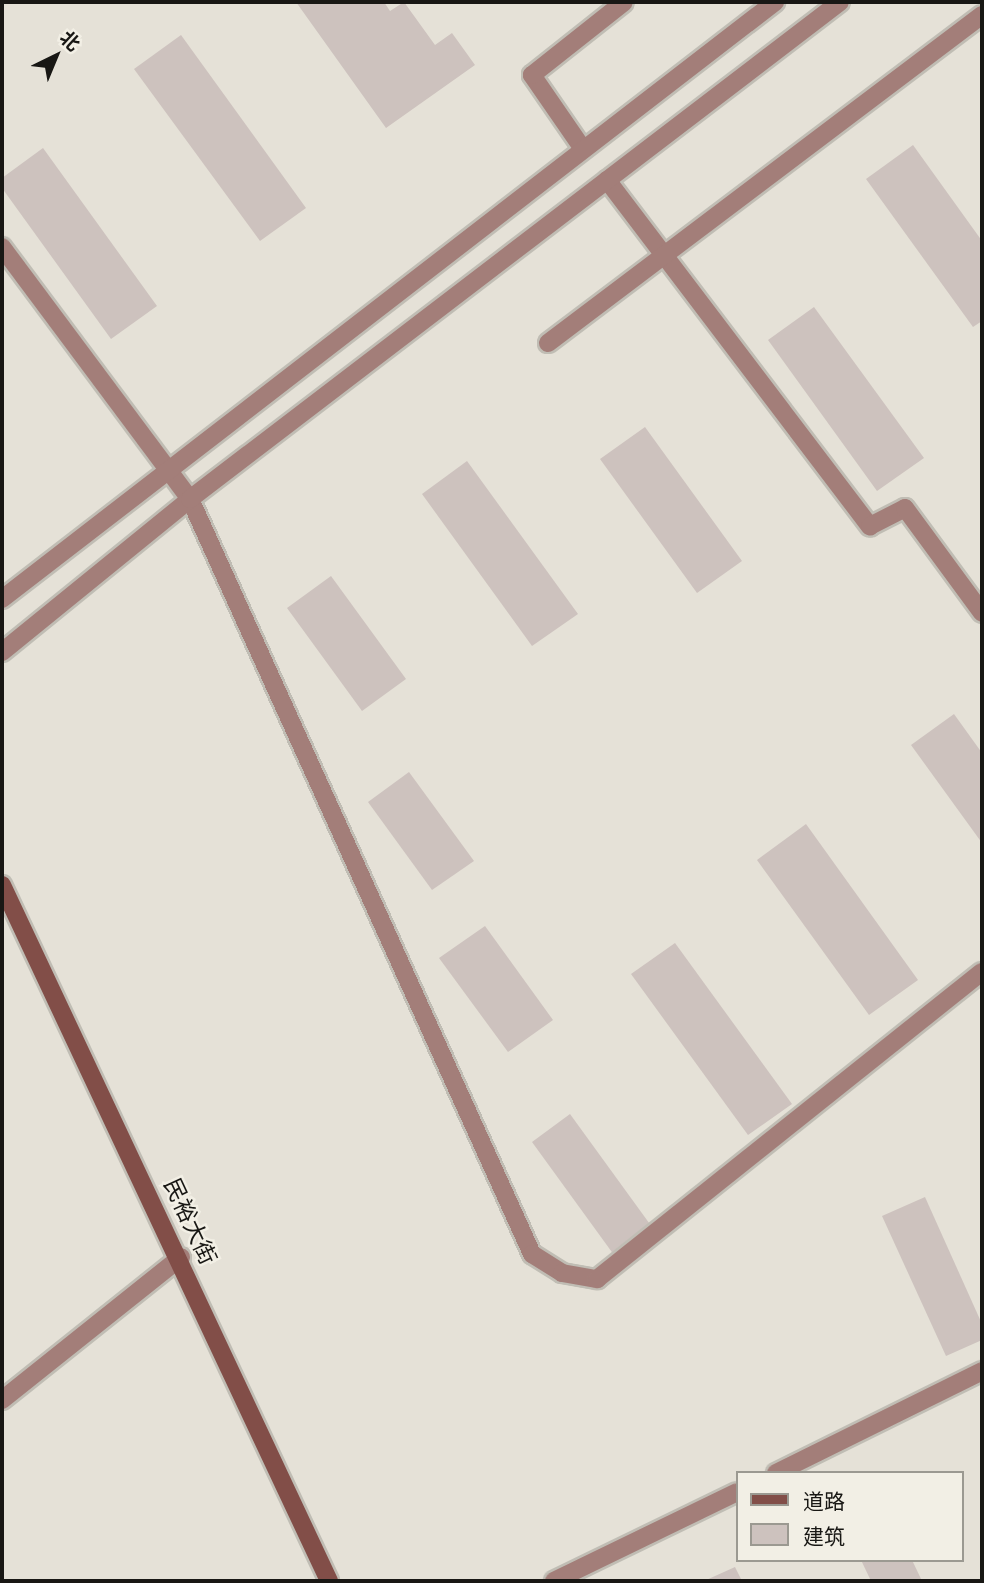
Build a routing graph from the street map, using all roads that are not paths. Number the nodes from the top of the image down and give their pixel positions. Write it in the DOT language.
graph roads {
  1 [pos="624,2"];
  2 [pos="775,2"];
  3 [pos="840,2"];
  4 [pos="982,15"];
  5 [pos="583,149"];
  6 [pos="607,180"];
  7 [pos="2,247"];
  8 [pos="664,259"];
  9 [pos="548,343"];
  10 [pos="166,467"];
  11 [pos="190,499"];
  12 [pos="2,599"];
  13 [pos="982,613"];
  14 [pos="2,652"];
  15 [pos="2,886"];
  16 [pos="982,972"];
  17 [pos="181,1257"];
  18 [pos="982,1371"];
  19 [pos="2,1400"];
  20 [pos="780,1471"];
  21 [pos="736,1492"];
  22 [pos="329,1581"];
  23 [pos="554,1581"];
  1 -- 5 [label="street"];
  2 -- 5 [label="street"];
  3 -- 6 [label="street"];
  4 -- 8 [label="street"];
  5 -- 10 [label="street"];
  6 -- 8 [label="street"];
  6 -- 11 [label="street"];
  7 -- 10 [label="street"];
  8 -- 9 [label="street"];
  8 -- 13 [label="street"];
  10 -- 11 [label="street"];
  10 -- 12 [label="street"];
  11 -- 14 [label="street"];
  11 -- 16 [label="street"];
  15 -- 17 [label="main road, 民裕大街"];
  17 -- 19 [label="street"];
  17 -- 22 [label="main road, 民裕大街"];
  18 -- 20 [label="street"];
  21 -- 23 [label="street"];
}
